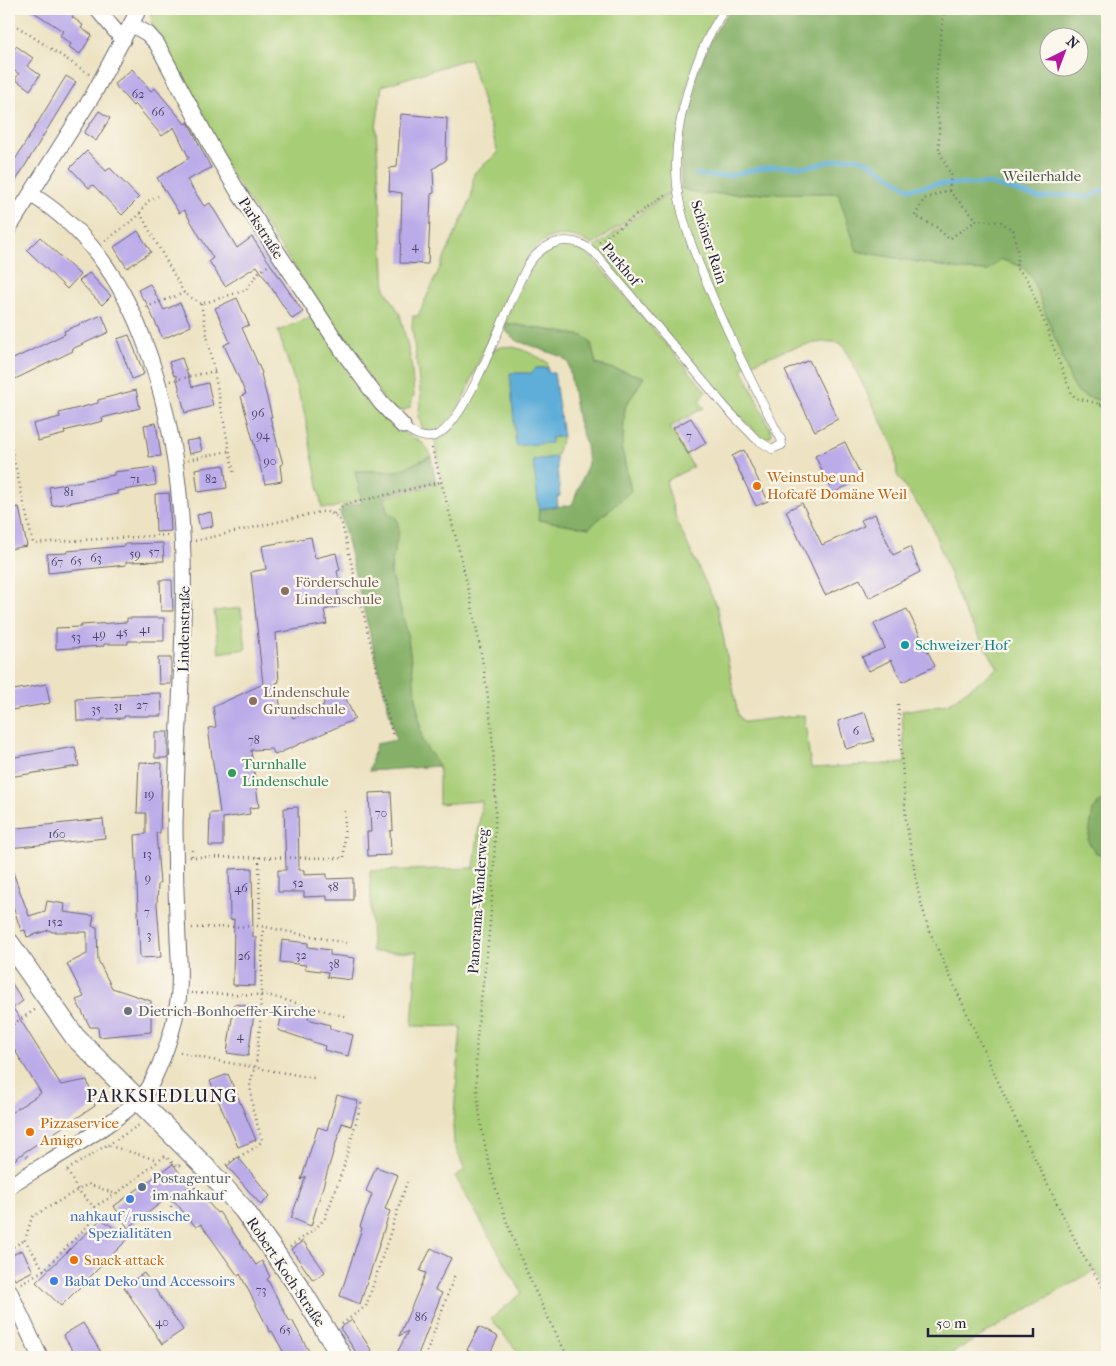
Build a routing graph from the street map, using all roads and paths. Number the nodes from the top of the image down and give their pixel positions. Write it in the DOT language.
graph roads {
  1 [pos="97,9"];
  2 [pos="139,9"];
  3 [pos="725,9"];
  4 [pos="944,9"];
  5 [pos="9,22"];
  6 [pos="131,24"];
  7 [pos="123,40"];
  8 [pos="101,81"];
  9 [pos="949,190"];
  10 [pos="666,194"];
  11 [pos="32,195"];
  12 [pos="158,196"];
  13 [pos="140,213"];
  14 [pos="977,220"];
  15 [pos="9,228"];
  16 [pos="94,249"];
  17 [pos="590,249"];
  18 [pos="258,272"];
  19 [pos="184,293"];
  20 [pos="202,304"];
  21 [pos="133,312"];
  22 [pos="215,371"];
  23 [pos="160,384"];
  24 [pos="1107,401"];
  25 [pos="1100,404"];
  26 [pos="1107,413"];
  27 [pos="403,426"];
  28 [pos="427,437"];
  29 [pos="9,439"];
  30 [pos="780,446"];
  31 [pos="228,451"];
  32 [pos="176,462"];
  33 [pos="234,474"];
  34 [pos="440,482"];
  35 [pos="334,514"];
  36 [pos="184,538"];
  37 [pos="898,704"];
  38 [pos="392,738"];
  39 [pos="345,809"];
  40 [pos="192,848"];
  41 [pos="192,856"];
  42 [pos="176,857"];
  43 [pos="259,857"];
  44 [pos="261,927"];
  45 [pos="178,930"];
  46 [pos="346,942"];
  47 [pos="9,943"];
  48 [pos="179,992"];
  49 [pos="262,995"];
  50 [pos="48,1001"];
  51 [pos="347,1018"];
  52 [pos="9,1026"];
  53 [pos="166,1047"];
  54 [pos="255,1067"];
  55 [pos="314,1078"];
  56 [pos="362,1101"];
  57 [pos="145,1107"];
  58 [pos="108,1145"];
  59 [pos="59,1154"];
  60 [pos="67,1170"];
  61 [pos="211,1173"];
  62 [pos="407,1182"];
  63 [pos="9,1186"];
  64 [pos="77,1189"];
  65 [pos="116,1194"];
  66 [pos="171,1207"];
  67 [pos="94,1208"];
  68 [pos="25,1240"];
  69 [pos="9,1249"];
  70 [pos="278,1256"];
  71 [pos="44,1270"];
  72 [pos="455,1274"];
  73 [pos="9,1290"];
  74 [pos="1107,1294"];
  75 [pos="328,1334"];
  76 [pos="40,1357"];
  77 [pos="342,1357"];
  78 [pos="425,1357"];
  79 [pos="568,1357"];
  1 -- 7 [label="street"];
  2 -- 6 [label="street"];
  3 -- 30 [label="lane, Schöner Rain"];
  4 -- 9 [label="path"];
  5 -- 8 [label="path"];
  6 -- 7 [label="street"];
  6 -- 27 [label="street, Parkstraße"];
  7 -- 8 [label="street"];
  8 -- 11 [label="street"];
  9 -- 14 [label="path"];
  9 -- 14 [label="path"];
  10 -- 17 [label="path"];
  11 -- 15 [label="street"];
  11 -- 16 [label="street, Lindenstraße"];
  12 -- 13 [label="path"];
  13 -- 16 [label="path"];
  13 -- 19 [label="path"];
  14 -- 25 [label="path"];
  16 -- 21 [label="street, Lindenstraße"];
  17 -- 28 [label="lane, Parkhof"];
  17 -- 30 [label="lane, Parkhof"];
  18 -- 20 [label="path"];
  19 -- 20 [label="path"];
  19 -- 21 [label="path"];
  20 -- 22 [label="path"];
  21 -- 23 [label="street, Lindenstraße"];
  22 -- 23 [label="path"];
  22 -- 31 [label="path"];
  23 -- 32 [label="street, Lindenstraße"];
  24 -- 25 [label="path"];
  25 -- 26 [label="path"];
  27 -- 28 [label="lane"];
  28 -- 34 [label="path, Panorama-Wanderweg"];
  29 -- 36 [label="path"];
  31 -- 32 [label="path"];
  31 -- 33 [label="path"];
  32 -- 36 [label="street, Lindenstraße"];
  34 -- 35 [label="path"];
  34 -- 79 [label="path, Panorama-Wanderweg"];
  35 -- 36 [label="path"];
  35 -- 38 [label="path"];
  36 -- 42 [label="street, Lindenstraße"];
  37 -- 74 [label="path"];
  39 -- 43 [label="path"];
  40 -- 41 [label="path"];
  41 -- 42 [label="path"];
  41 -- 43 [label="path"];
  42 -- 45 [label="street, Lindenstraße"];
  43 -- 44 [label="path"];
  44 -- 45 [label="path"];
  44 -- 46 [label="path"];
  44 -- 49 [label="path"];
  45 -- 48 [label="street, Lindenstraße"];
  47 -- 50 [label="street, Robert-Koch-Straße"];
  48 -- 49 [label="path"];
  48 -- 53 [label="street, Lindenstraße"];
  49 -- 51 [label="path"];
  49 -- 54 [label="path"];
  50 -- 52 [label="path"];
  50 -- 57 [label="street, Robert-Koch-Straße"];
  53 -- 54 [label="path"];
  53 -- 57 [label="street, Lindenstraße"];
  54 -- 55 [label="path"];
  54 -- 61 [label="path"];
  56 -- 70 [label="path"];
  57 -- 58 [label="path"];
  57 -- 59 [label="street, Lindenstraße"];
  57 -- 61 [label="street, Robert-Koch-Straße"];
  58 -- 60 [label="path"];
  58 -- 65 [label="path"];
  59 -- 60 [label="path"];
  59 -- 63 [label="street, Lindenstraße"];
  60 -- 64 [label="path"];
  61 -- 66 [label="path"];
  61 -- 70 [label="street, Robert-Koch-Straße"];
  62 -- 75 [label="path"];
  64 -- 65 [label="path"];
  64 -- 67 [label="path"];
  64 -- 68 [label="path"];
  65 -- 67 [label="path"];
  67 -- 71 [label="path"];
  68 -- 69 [label="path"];
  68 -- 71 [label="path"];
  70 -- 75 [label="street, Robert-Koch-Straße"];
  71 -- 73 [label="path"];
  72 -- 78 [label="path"];
  73 -- 76 [label="street"];
  75 -- 77 [label="street, Robert-Koch-Straße"];
}
